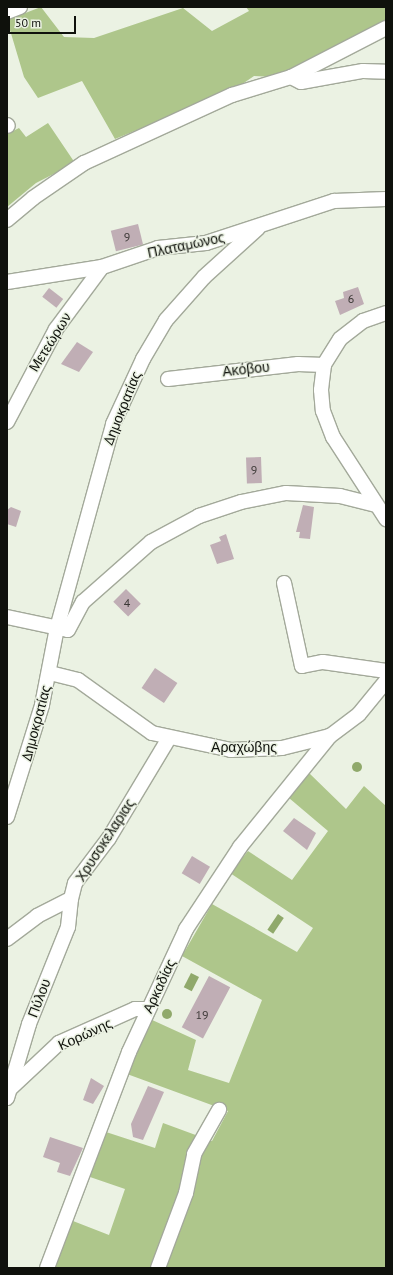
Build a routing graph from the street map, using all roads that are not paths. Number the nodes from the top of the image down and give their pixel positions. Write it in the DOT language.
graph roads {
  1 [pos="20,7"];
  2 [pos="7,12"];
  3 [pos="386,28"];
  4 [pos="386,72"];
  5 [pos="291,77"];
  6 [pos="386,199"];
  7 [pos="7,220"];
  8 [pos="258,228"];
  9 [pos="102,267"];
  10 [pos="7,282"];
  11 [pos="386,313"];
  12 [pos="324,365"];
  13 [pos="168,379"];
  14 [pos="7,422"];
  15 [pos="376,505"];
  16 [pos="386,519"];
  17 [pos="284,582"];
  18 [pos="7,617"];
  19 [pos="57,628"];
  20 [pos="386,671"];
  21 [pos="50,673"];
  22 [pos="386,681"];
  23 [pos="330,736"];
  24 [pos="169,738"];
  25 [pos="7,817"];
  26 [pos="71,899"];
  27 [pos="7,939"];
  28 [pos="148,1009"];
  29 [pos="9,1093"];
  30 [pos="219,1110"];
  31 [pos="47,1268"];
  32 [pos="158,1268"];
  1 -- 2 [label="street"];
  3 -- 5 [label="street"];
  4 -- 5 [label="street"];
  5 -- 7 [label="street"];
  6 -- 8 [label="street, Πλαταμώνος"];
  8 -- 9 [label="street, Πλαταμώνος"];
  8 -- 19 [label="street, Δημοκρατίας"];
  9 -- 10 [label="street, Πλαταμώνος"];
  9 -- 14 [label="street, Μετεώρων"];
  11 -- 12 [label="street"];
  12 -- 13 [label="street, Ακόβου"];
  12 -- 15 [label="street"];
  15 -- 16 [label="street"];
  15 -- 19 [label="street"];
  17 -- 20 [label="street"];
  18 -- 19 [label="street"];
  19 -- 21 [label="street, Δημοκρατίας"];
  21 -- 24 [label="street, Αραχώβης"];
  21 -- 25 [label="street, Δημοκρατίας"];
  22 -- 23 [label="street, Αραχώβης"];
  23 -- 24 [label="street, Αραχώβης"];
  23 -- 28 [label="street, Αρκαδίας"];
  24 -- 26 [label="street, Χρυσοκελαριας"];
  26 -- 27 [label="street, Χρυσοκελαριας"];
  26 -- 29 [label="street, Πύλου"];
  28 -- 29 [label="street, Κορώνης"];
  28 -- 31 [label="street, Αρκαδίας"];
  30 -- 32 [label="street"];
}
